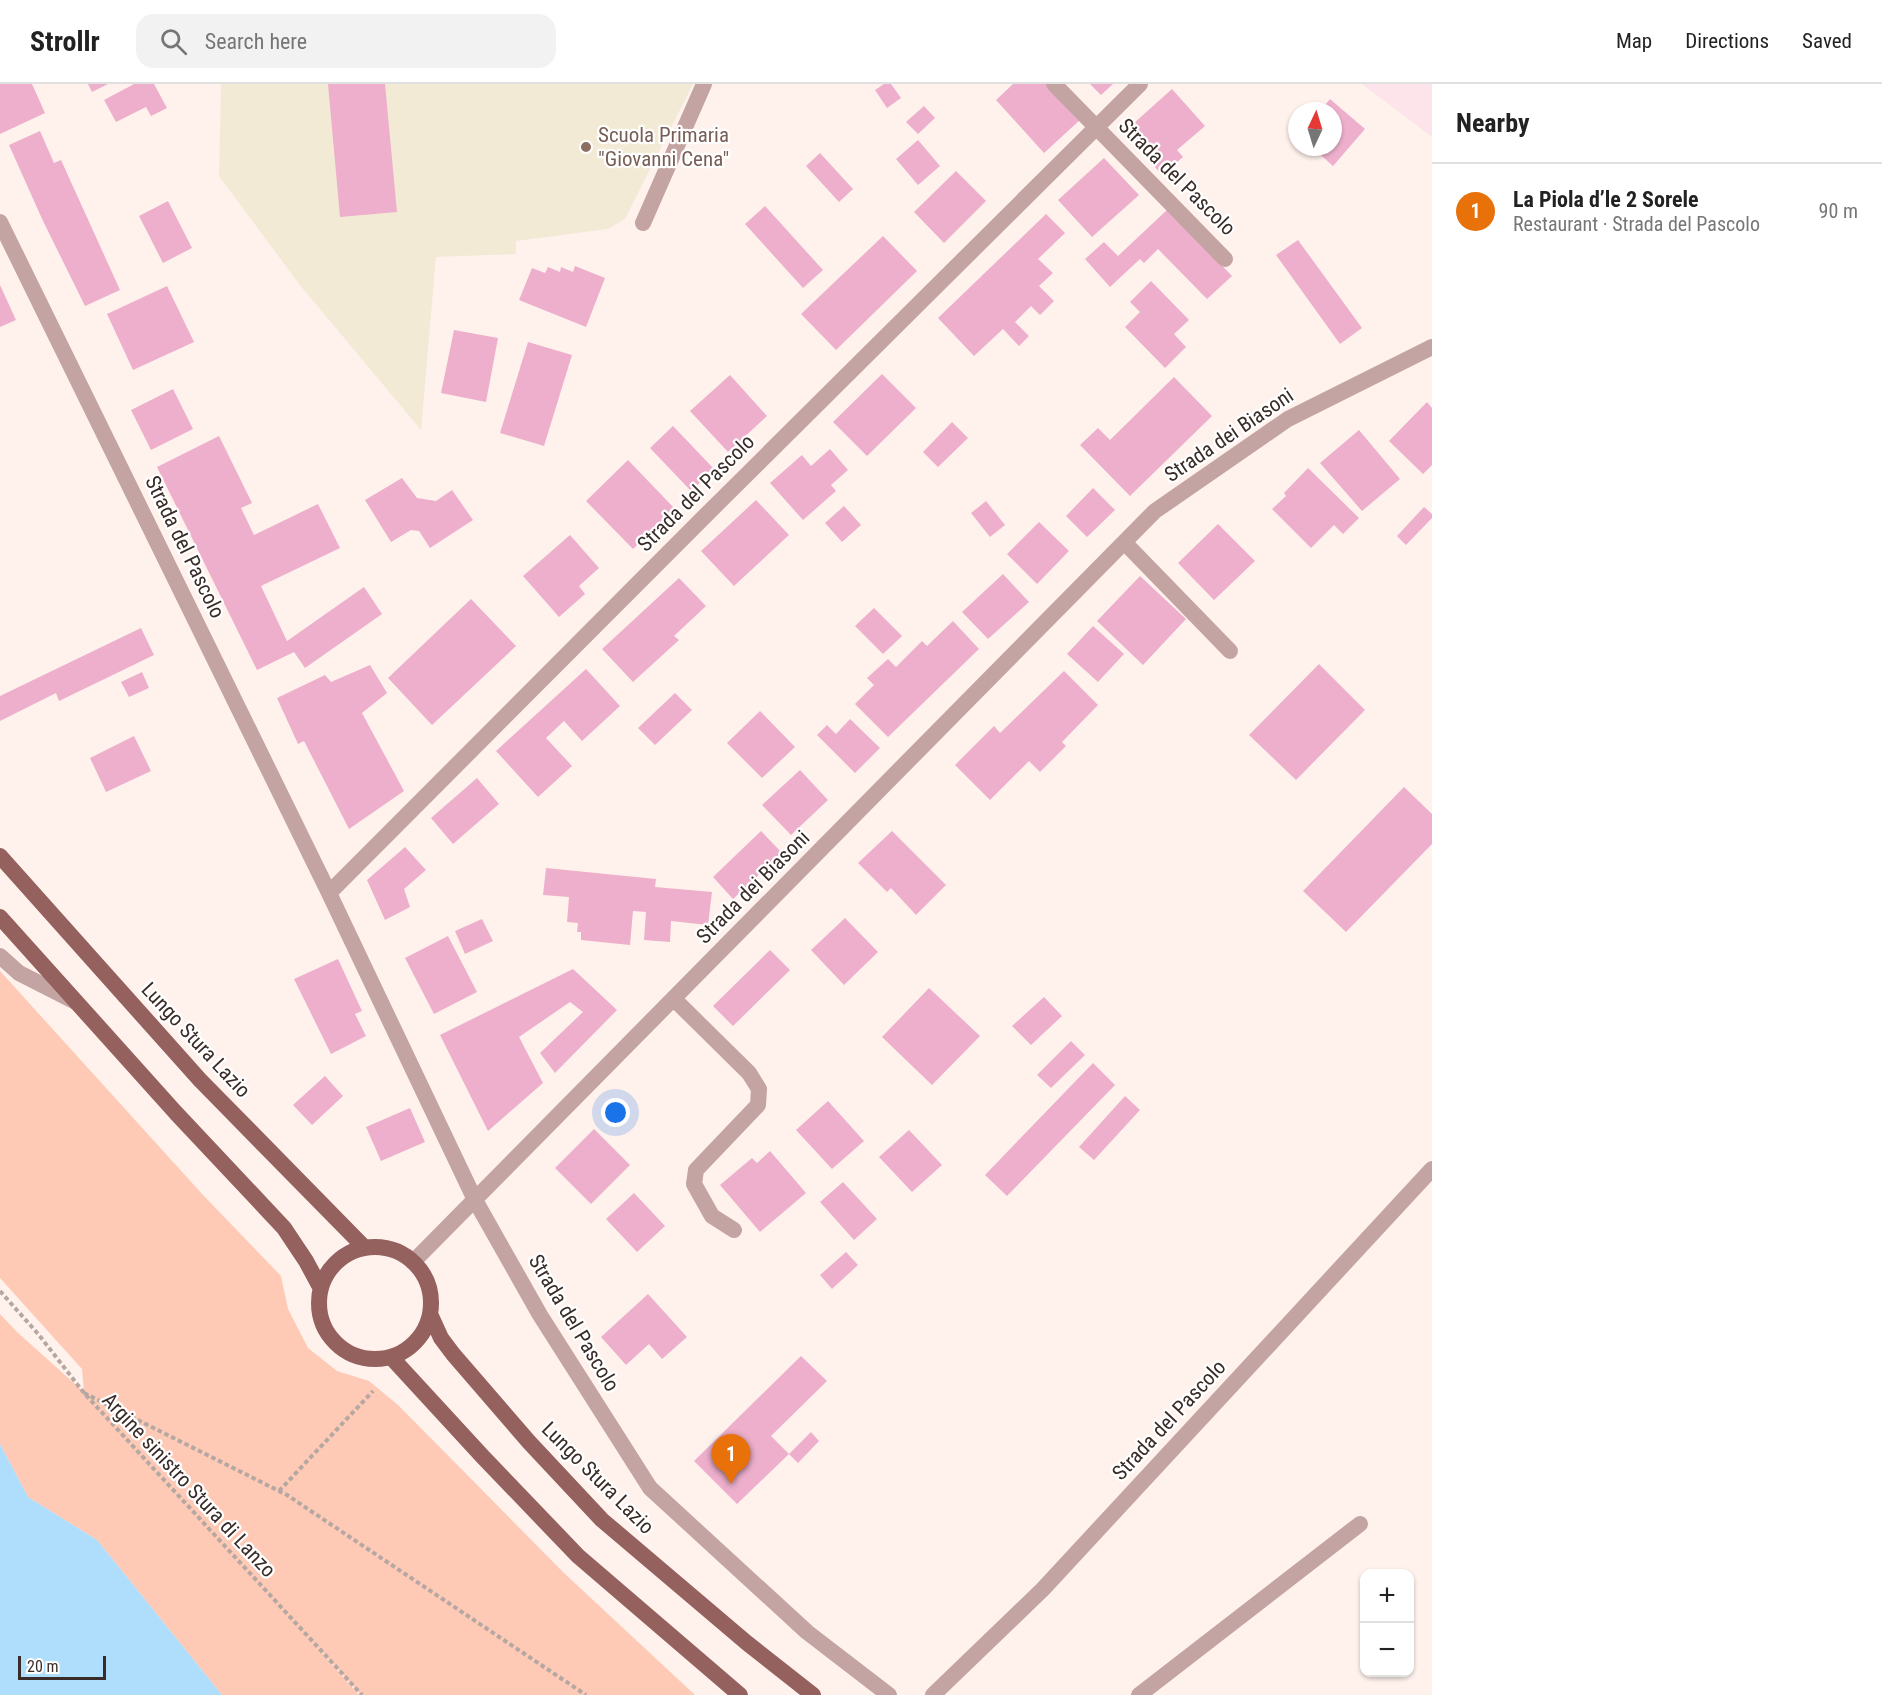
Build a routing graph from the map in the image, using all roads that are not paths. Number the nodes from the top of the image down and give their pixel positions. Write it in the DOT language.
graph roads {
  1 [pos="704,84"];
  2 [pos="1054,84"];
  3 [pos="1140,84"];
  4 [pos="1096,128"];
  5 [pos="0,222"];
  6 [pos="643,223"];
  7 [pos="1226,259"];
  8 [pos="1432,347"];
  9 [pos="1125,543"];
  10 [pos="1230,651"];
  11 [pos="0,856"];
  12 [pos="329,893"];
  13 [pos="0,917"];
  14 [pos="0,956"];
  15 [pos="674,999"];
  16 [pos="79,1003"];
  17 [pos="1432,1169"];
  18 [pos="476,1200"];
  19 [pos="734,1230"];
  20 [pos="365,1248"];
  21 [pos="413,1262"];
  22 [pos="320,1287"];
  23 [pos="431,1316"];
  24 [pos="391,1357"];
  25 [pos="1360,1524"];
  26 [pos="740,1695"];
  27 [pos="813,1695"];
  28 [pos="889,1695"];
  29 [pos="933,1695"];
  30 [pos="1139,1695"];
  1 -- 6 [label="street"];
  2 -- 4 [label="street, Strada del Pascolo"];
  3 -- 4 [label="street, Strada del Pascolo"];
  4 -- 7 [label="street, Strada del Pascolo"];
  4 -- 12 [label="street, Strada del Pascolo"];
  5 -- 12 [label="street, Strada del Pascolo"];
  8 -- 9 [label="street, Strada dei Biasoni"];
  9 -- 10 [label="street"];
  9 -- 15 [label="street, Strada dei Biasoni"];
  11 -- 20 [label="main road, Lungo Stura Lazio"];
  12 -- 18 [label="street, Strada del Pascolo"];
  13 -- 16 [label="main road"];
  14 -- 16 [label="street"];
  15 -- 18 [label="street, Strada dei Biasoni"];
  15 -- 19 [label="street"];
  16 -- 22 [label="main road"];
  17 -- 29 [label="street, Strada del Pascolo"];
  18 -- 21 [label="street, Strada dei Biasoni"];
  18 -- 28 [label="street, Strada del Pascolo"];
  20 -- 21 [label="main road"];
  20 -- 22 [label="main road"];
  21 -- 23 [label="main road, Lungo Stura Lazio"];
  22 -- 24 [label="main road"];
  23 -- 24 [label="main road"];
  23 -- 27 [label="main road, Lungo Stura Lazio"];
  24 -- 26 [label="main road"];
  25 -- 30 [label="street"];
}
